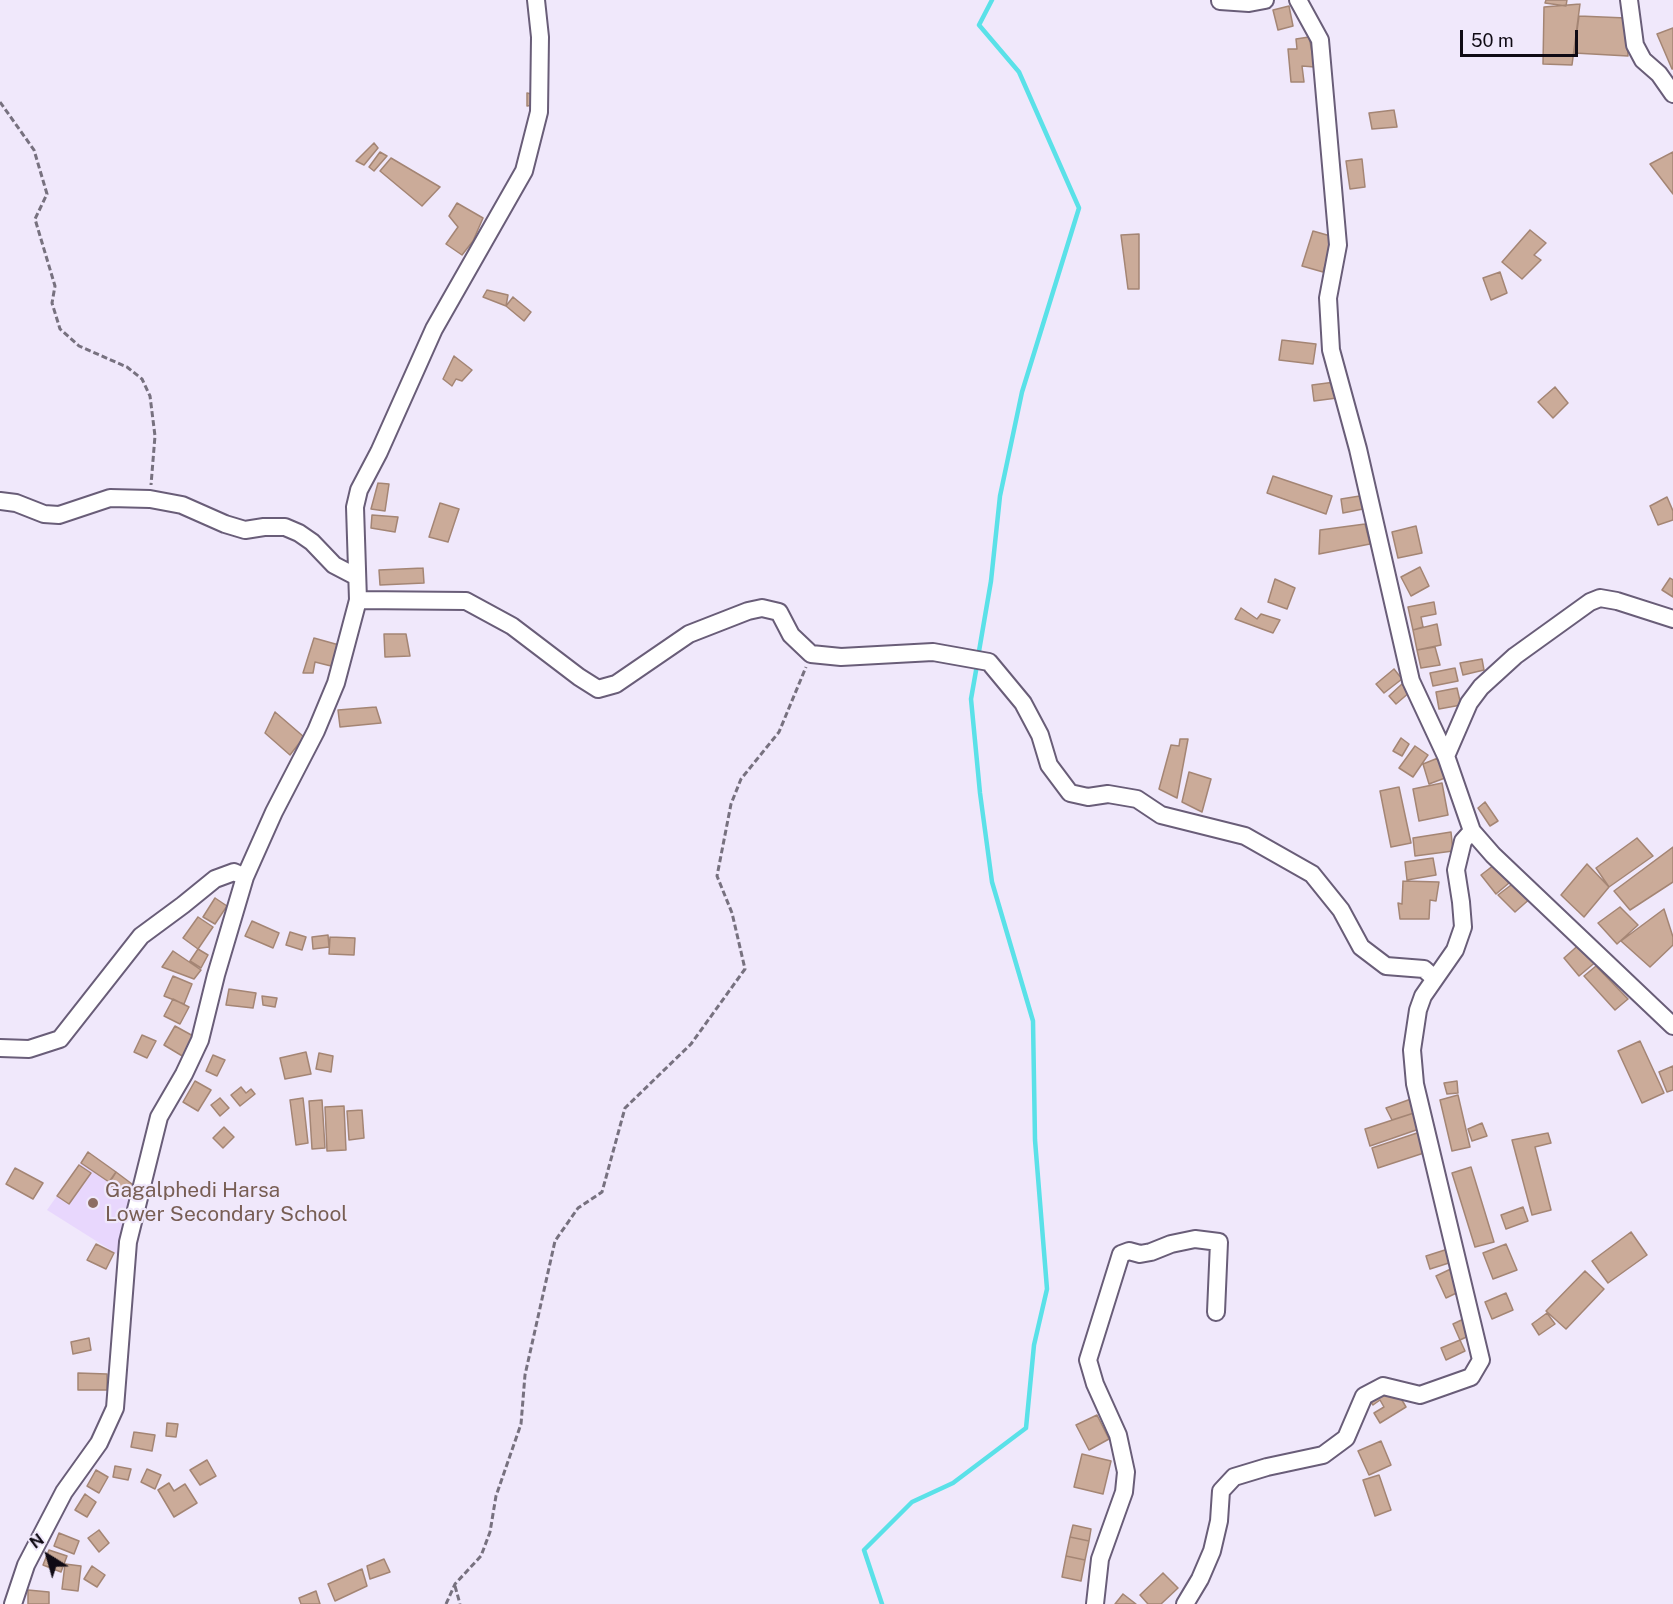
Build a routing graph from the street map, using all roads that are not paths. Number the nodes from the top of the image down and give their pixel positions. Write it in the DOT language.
graph roads {
  1 [pos="536,0"];
  2 [pos="1265,0"];
  3 [pos="1299,0"];
  4 [pos="1629,0"];
  5 [pos="1220,1"];
  6 [pos="1673,94"];
  7 [pos="0,501"];
  8 [pos="357,577"];
  9 [pos="358,600"];
  10 [pos="1673,619"];
  11 [pos="1446,756"];
  12 [pos="1472,831"];
  13 [pos="245,877"];
  14 [pos="1434,978"];
  15 [pos="1673,1026"];
  16 [pos="0,1048"];
  17 [pos="1216,1312"];
  18 [pos="13,1604"];
  19 [pos="1095,1604"];
  20 [pos="1185,1604"];
  1 -- 8 [label="street"];
  2 -- 5 [label="street"];
  3 -- 11 [label="street"];
  4 -- 6 [label="street"];
  7 -- 8 [label="street"];
  8 -- 9 [label="street"];
  9 -- 13 [label="street"];
  9 -- 14 [label="street"];
  10 -- 11 [label="street"];
  11 -- 12 [label="street"];
  12 -- 14 [label="street"];
  12 -- 15 [label="street"];
  13 -- 16 [label="street"];
  13 -- 18 [label="street"];
  14 -- 20 [label="street"];
  17 -- 19 [label="street"];
}
